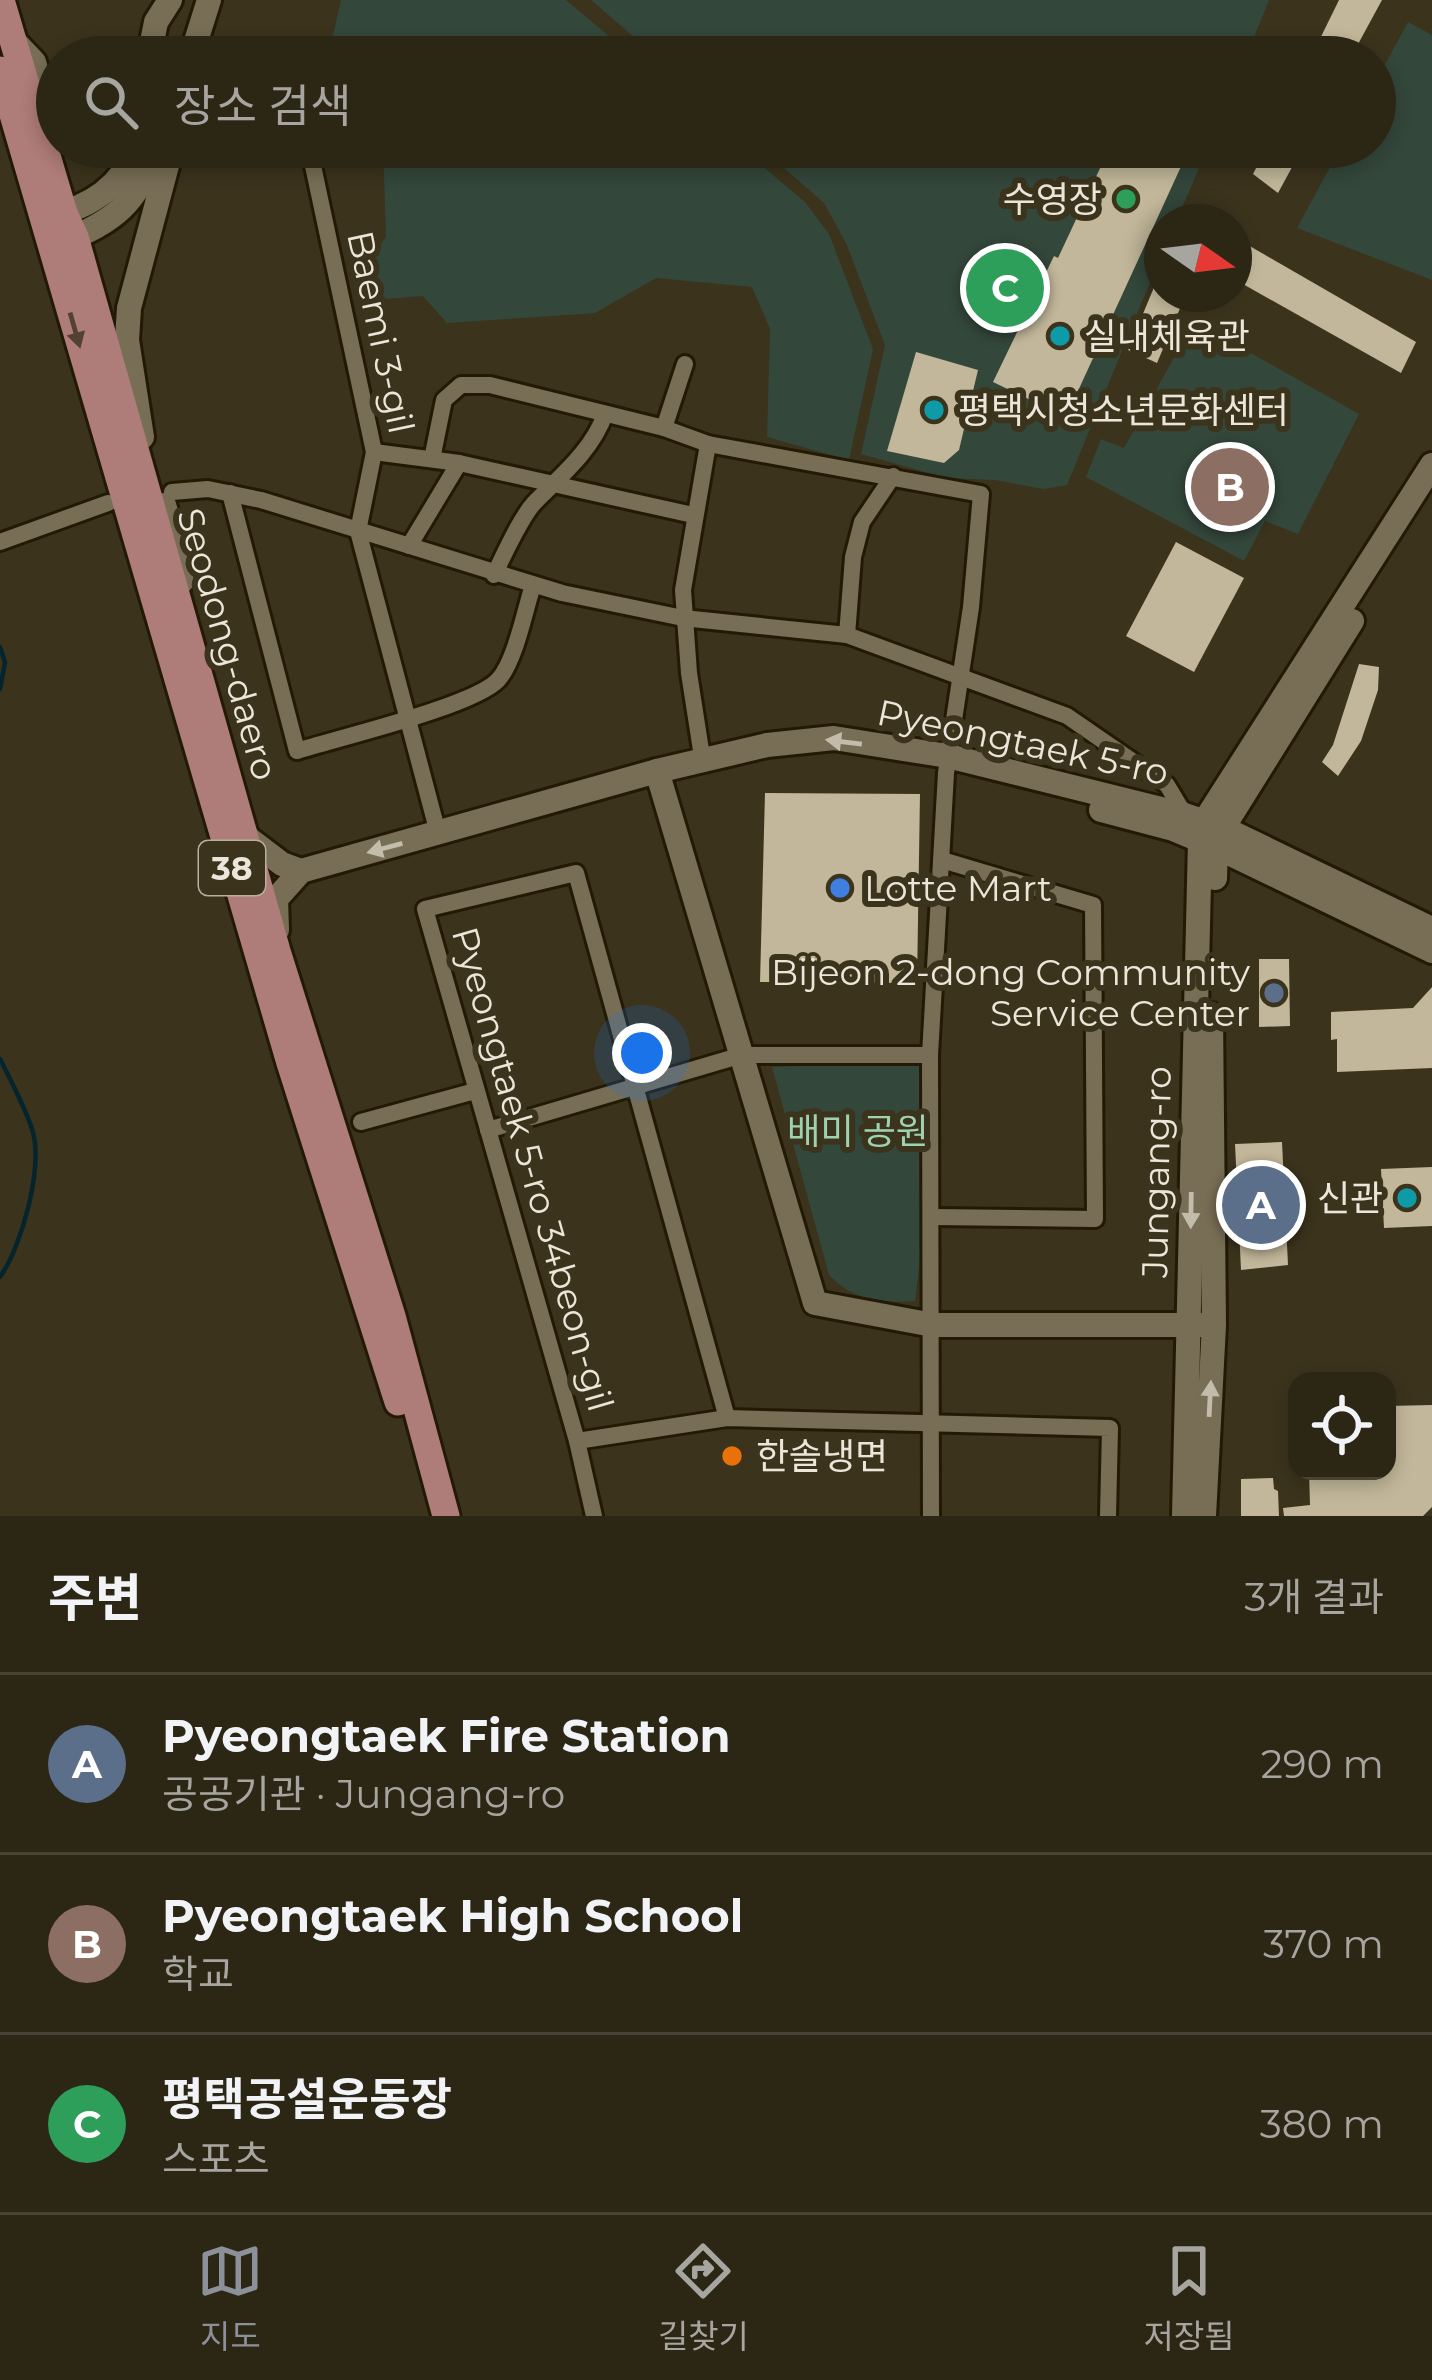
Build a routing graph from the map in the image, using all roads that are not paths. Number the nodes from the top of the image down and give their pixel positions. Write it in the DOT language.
graph roads {
  1 [pos="1,0"];
  2 [pos="174,0"];
  3 [pos="209,0"];
  4 [pos="153,36"];
  5 [pos="168,36"];
  6 [pos="198,36"];
  7 [pos="12,40"];
  8 [pos="36,69"];
  9 [pos="0,70"];
  10 [pos="36,137"];
  11 [pos="36,167"];
  12 [pos="36,168"];
  13 [pos="44,168"];
  14 [pos="126,168"];
  15 [pos="148,168"];
  16 [pos="167,168"];
  17 [pos="313,168"];
  18 [pos="59,229"];
  19 [pos="686,364"];
  20 [pos="605,414"];
  21 [pos="664,428"];
  22 [pos="708,444"];
  23 [pos="374,452"];
  24 [pos="432,459"];
  25 [pos="459,464"];
  26 [pos="1432,465"];
  27 [pos="893,476"];
  28 [pos="556,484"];
  29 [pos="1432,491"];
  30 [pos="172,492"];
  31 [pos="230,493"];
  32 [pos="108,503"];
  33 [pos="693,514"];
  34 [pos="358,531"];
  35 [pos="0,542"];
  36 [pos="409,546"];
  37 [pos="494,574"];
  38 [pos="533,585"];
  39 [pos="683,618"];
  40 [pos="847,635"];
  41 [pos="191,649"];
  42 [pos="959,679"];
  43 [pos="408,717"];
  44 [pos="948,756"];
  45 [pos="703,763"];
  46 [pos="657,771"];
  47 [pos="1205,830"];
  48 [pos="438,833"];
  49 [pos="245,836"];
  50 [pos="942,860"];
  51 [pos="302,871"];
  52 [pos="1432,929"];
  53 [pos="277,951"];
  54 [pos="1432,952"];
  55 [pos="742,1055"];
  56 [pos="930,1055"];
  57 [pos="637,1084"];
  58 [pos="475,1091"];
  59 [pos="362,1123"];
  60 [pos="488,1130"];
  61 [pos="932,1217"];
  62 [pos="933,1325"];
  63 [pos="1201,1325"];
  64 [pos="727,1418"];
  65 [pos="930,1424"];
  66 [pos="577,1441"];
  67 [pos="427,1508"];
  68 [pos="446,1516"];
  69 [pos="594,1516"];
  70 [pos="931,1516"];
  71 [pos="1108,1516"];
  72 [pos="1184,1516"];
  73 [pos="1204,1516"];
  1 -- 7 [label="main road, Seodong-daero / 38"];
  2 -- 4 [label="main road"];
  2 -- 5 [label="main road"];
  3 -- 6 [label="main road"];
  7 -- 8 [label="main road"];
  7 -- 10 [label="main road, Seodong-daero / 38"];
  9 -- 11 [label="main road, Seodong-daero / 38"];
  12 -- 18 [label="main road, Seodong-daero / 38"];
  13 -- 18 [label="main road, Seodong-daero / 38"];
  14 -- 18 [label="main road"];
  15 -- 18 [label="main road"];
  16 -- 41 [label="main road"];
  17 -- 23 [label="street, Baemi 3-gil"];
  18 -- 41 [label="main road, Seodong-daero / 38"];
  18 -- 67 [label="main road, Seodong-daero / 38, one-way"];
  19 -- 21 [label="street"];
  20 -- 21 [label="street"];
  20 -- 24 [label="street"];
  20 -- 28 [label="street"];
  21 -- 22 [label="street"];
  22 -- 27 [label="street"];
  22 -- 33 [label="street"];
  23 -- 24 [label="street"];
  23 -- 34 [label="street, Baemi 3-gil"];
  24 -- 25 [label="street"];
  25 -- 28 [label="street"];
  25 -- 36 [label="street"];
  26 -- 47 [label="main road"];
  27 -- 40 [label="street"];
  27 -- 42 [label="street"];
  28 -- 33 [label="street"];
  28 -- 37 [label="street"];
  29 -- 47 [label="main road"];
  30 -- 31 [label="street"];
  31 -- 34 [label="street"];
  31 -- 43 [label="street"];
  32 -- 35 [label="street"];
  33 -- 39 [label="street"];
  34 -- 36 [label="street"];
  34 -- 43 [label="street"];
  36 -- 37 [label="street"];
  37 -- 38 [label="street"];
  38 -- 39 [label="street"];
  38 -- 43 [label="street"];
  39 -- 40 [label="street"];
  39 -- 45 [label="street"];
  40 -- 42 [label="street"];
  41 -- 49 [label="main road, Seodong-daero / 38"];
  42 -- 44 [label="street"];
  42 -- 47 [label="street"];
  43 -- 48 [label="street"];
  44 -- 45 [label="main road, Pyeongtaek 5-ro, one-way"];
  44 -- 47 [label="main road, Pyeongtaek 5-ro"];
  44 -- 50 [label="street"];
  45 -- 46 [label="main road, Pyeongtaek 5-ro"];
  46 -- 48 [label="main road, Pyeongtaek 5-ro"];
  46 -- 55 [label="main road"];
  47 -- 52 [label="main road, Pyeongtaek 5-ro"];
  47 -- 54 [label="main road"];
  47 -- 63 [label="main road, Jungang-ro"];
  48 -- 51 [label="main road, Pyeongtaek 5-ro, one-way"];
  49 -- 51 [label="main road"];
  49 -- 53 [label="main road, Seodong-daero / 38"];
  50 -- 56 [label="street"];
  50 -- 61 [label="street"];
  51 -- 53 [label="main road"];
  53 -- 68 [label="main road, Seodong-daero / 38"];
  55 -- 56 [label="street"];
  55 -- 57 [label="street"];
  55 -- 62 [label="main road"];
  56 -- 61 [label="street"];
  57 -- 58 [label="street, Pyeongtaek 5-ro 34beon-gil"];
  57 -- 60 [label="street"];
  57 -- 64 [label="street, Pyeongtaek 5-ro 34beon-gil"];
  58 -- 59 [label="street"];
  58 -- 60 [label="street, Pyeongtaek 5-ro 34beon-gil"];
  60 -- 66 [label="street, Pyeongtaek 5-ro 34beon-gil"];
  61 -- 62 [label="street"];
  62 -- 63 [label="main road"];
  62 -- 65 [label="street"];
  63 -- 72 [label="main road, Jungang-ro"];
  73 -- 63 [label="main road, Jungang-ro, one-way"];
  64 -- 65 [label="street, Pyeongtaek 5-ro 34beon-gil"];
  64 -- 66 [label="street, Pyeongtaek 5-ro 34beon-gil"];
  65 -- 70 [label="street"];
  65 -- 71 [label="street, Pyeongtaek 5-ro 34beon-gil"];
  66 -- 69 [label="street"];
}
